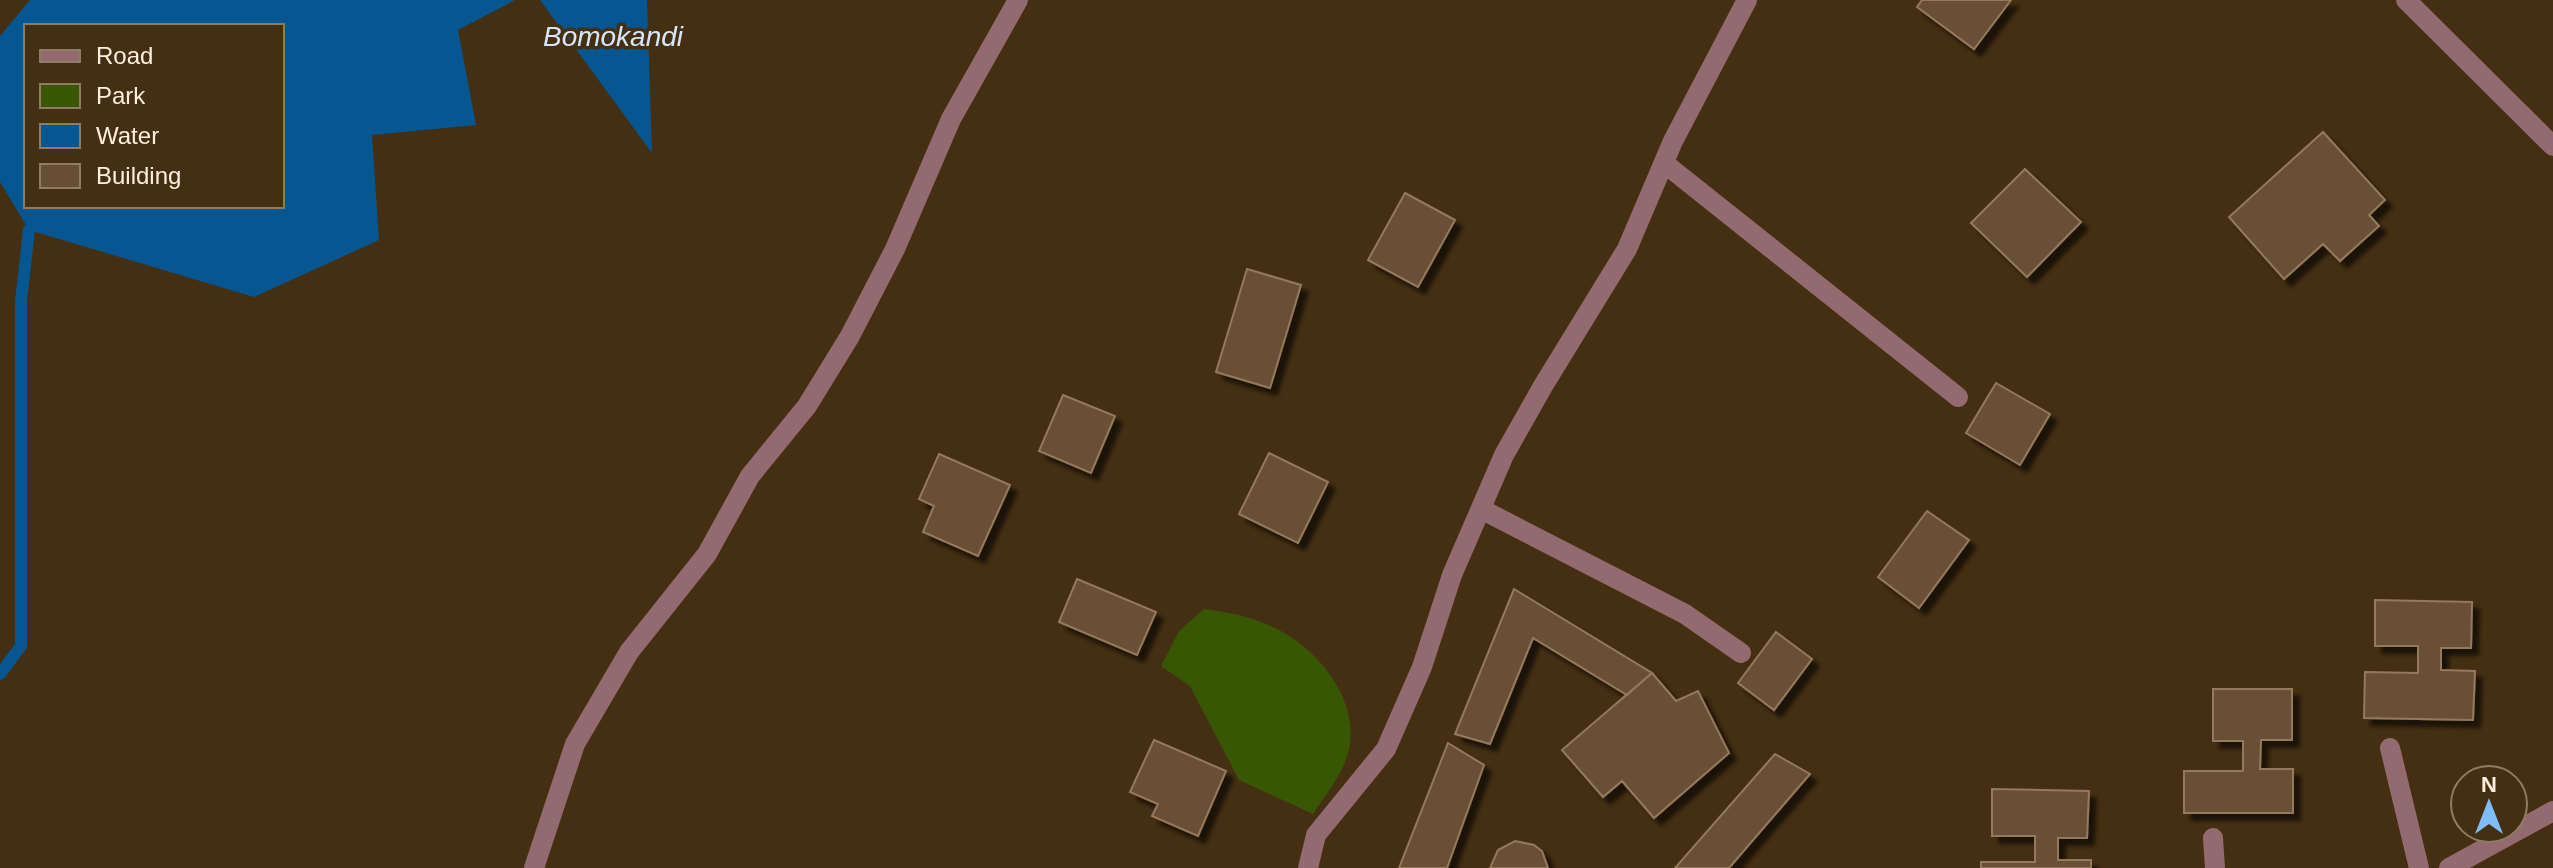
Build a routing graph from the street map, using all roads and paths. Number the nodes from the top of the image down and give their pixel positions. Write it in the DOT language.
graph roads {
  1 [pos="1018,0"];
  2 [pos="1747,0"];
  3 [pos="2406,0"];
  4 [pos="2553,146"];
  5 [pos="1664,163"];
  6 [pos="1958,397"];
  7 [pos="1481,509"];
  8 [pos="1741,653"];
  9 [pos="2390,748"];
  10 [pos="2553,811"];
  11 [pos="2213,838"];
  12 [pos="2459,865"];
  13 [pos="534,868"];
  14 [pos="1308,868"];
  15 [pos="2215,868"];
  16 [pos="2419,868"];
  1 -- 13 [label="street"];
  2 -- 5 [label="street"];
  3 -- 4 [label="street"];
  5 -- 6 [label="street"];
  5 -- 7 [label="street"];
  7 -- 8 [label="street"];
  7 -- 14 [label="street"];
  9 -- 16 [label="street"];
  10 -- 12 [label="street"];
  11 -- 15 [label="street"];
}
